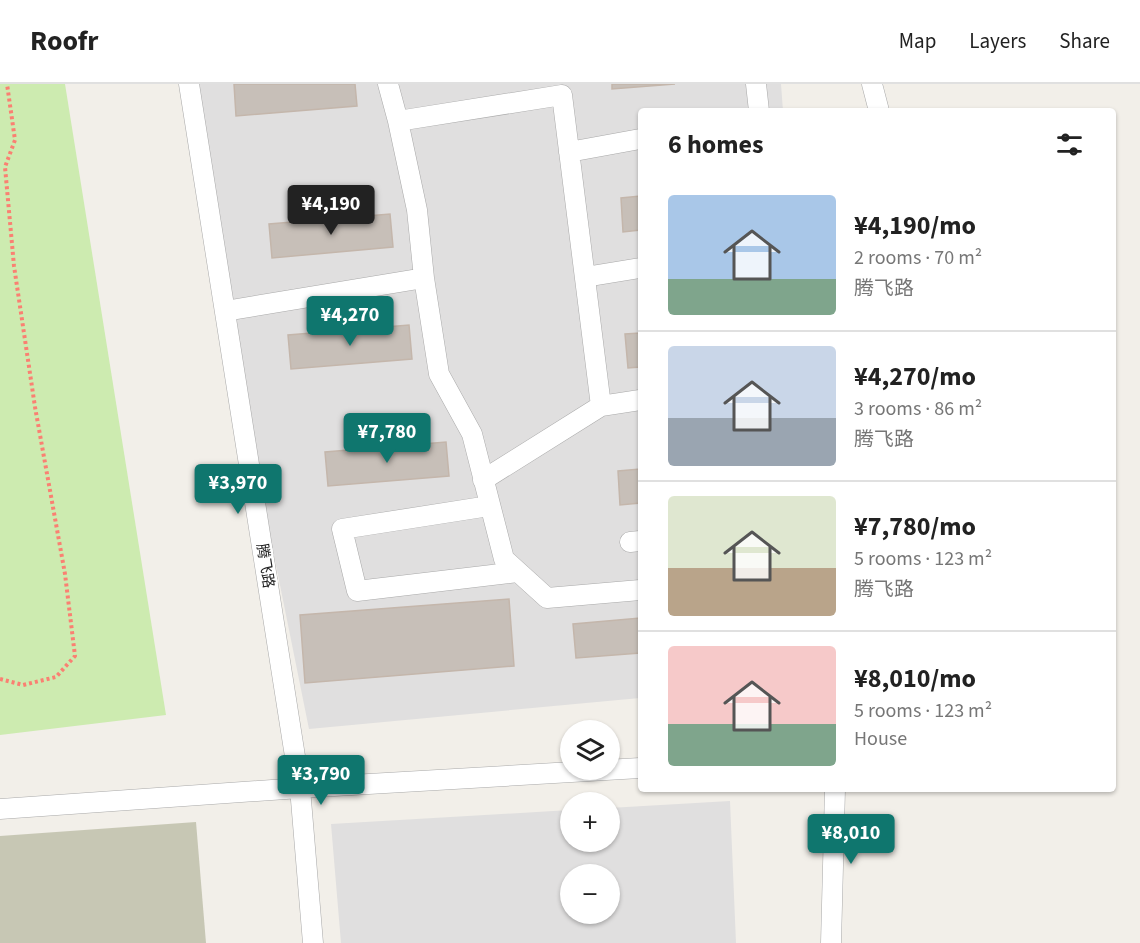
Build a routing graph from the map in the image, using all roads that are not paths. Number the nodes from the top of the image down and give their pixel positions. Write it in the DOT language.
graph roads {
  1 [pos="189,84"];
  2 [pos="388,84"];
  3 [pos="756,84"];
  4 [pos="872,84"];
  5 [pos="759,108"];
  6 [pos="878,108"];
  7 [pos="398,121"];
  8 [pos="638,139"];
  9 [pos="569,152"];
  10 [pos="638,268"];
  11 [pos="585,277"];
  12 [pos="424,278"];
  13 [pos="225,311"];
  14 [pos="638,400"];
  15 [pos="601,406"];
  16 [pos="483,480"];
  17 [pos="489,506"];
  18 [pos="518,572"];
  19 [pos="638,590"];
  20 [pos="638,768"];
  21 [pos="300,788"];
  22 [pos="834,792"];
  23 [pos="0,809"];
  24 [pos="313,943"];
  25 [pos="831,943"];
  1 -- 13 [label="street, 腾飞路"];
  2 -- 7 [label="street"];
  3 -- 5 [label="street"];
  4 -- 6 [label="street"];
  7 -- 9 [label="street"];
  7 -- 12 [label="street"];
  8 -- 9 [label="street"];
  9 -- 11 [label="street"];
  10 -- 11 [label="street"];
  11 -- 15 [label="street"];
  12 -- 13 [label="street"];
  12 -- 16 [label="street"];
  13 -- 21 [label="street, 腾飞路"];
  14 -- 15 [label="street"];
  15 -- 16 [label="street"];
  16 -- 17 [label="street"];
  17 -- 18 [label="street"];
  17 -- 18 [label="street"];
  18 -- 19 [label="street"];
  20 -- 21 [label="street"];
  21 -- 23 [label="street"];
  21 -- 24 [label="street, 腾飞路"];
  22 -- 25 [label="street"];
}
